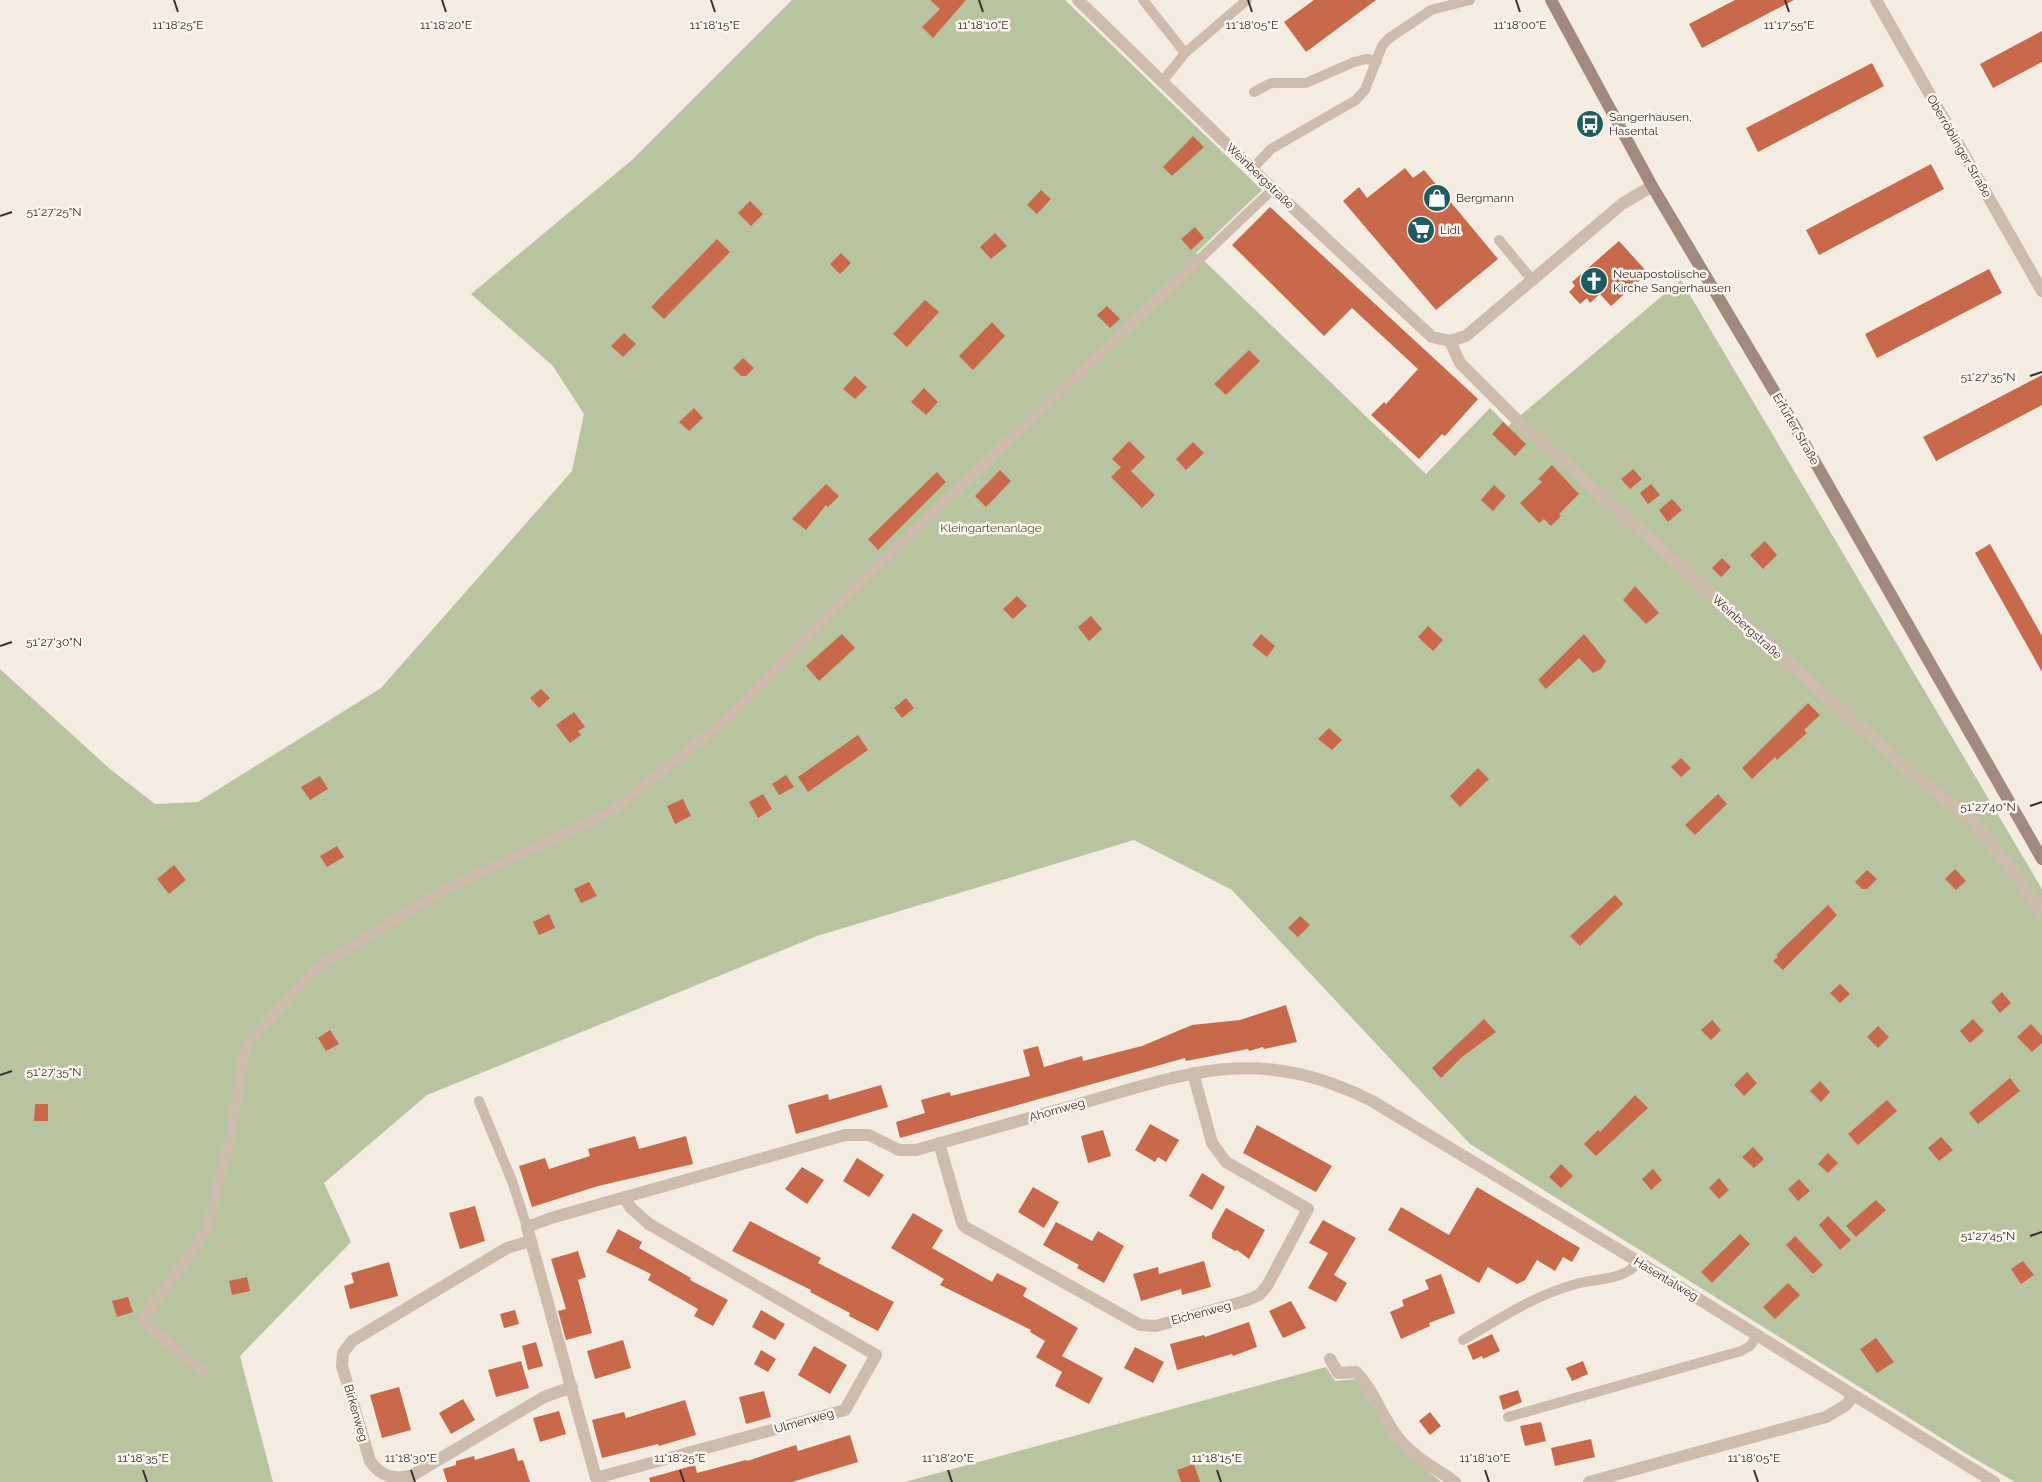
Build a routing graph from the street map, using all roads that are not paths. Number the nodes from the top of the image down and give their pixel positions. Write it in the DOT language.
graph roads {
  1 [pos="1078,0"];
  2 [pos="1143,0"];
  3 [pos="1247,0"];
  4 [pos="1470,0"];
  5 [pos="1551,0"];
  6 [pos="1876,0"];
  7 [pos="1186,53"];
  8 [pos="1376,61"];
  9 [pos="1162,82"];
  10 [pos="1254,92"];
  11 [pos="1252,169"];
  12 [pos="1652,186"];
  13 [pos="1273,189"];
  14 [pos="1499,240"];
  15 [pos="1533,281"];
  16 [pos="2042,291"];
  17 [pos="1450,341"];
  18 [pos="2042,859"];
  19 [pos="2042,914"];
  20 [pos="1193,1073"];
  21 [pos="479,1102"];
  22 [pos="938,1143"];
  23 [pos="1478,1166"];
  24 [pos="624,1197"];
  25 [pos="527,1227"];
  26 [pos="530,1241"];
  27 [pos="1639,1262"];
  28 [pos="1757,1336"];
  29 [pos="1463,1340"];
  30 [pos="1330,1359"];
  31 [pos="204,1372"];
  32 [pos="572,1387"];
  33 [pos="1853,1396"];
  34 [pos="1508,1417"];
  35 [pos="1455,1482"];
  36 [pos="1589,1482"];
  37 [pos="1994,1482"];
  1 -- 9 [label="street, Weinbergstraße"];
  2 -- 7 [label="lane"];
  3 -- 7 [label="lane"];
  4 -- 8 [label="lane"];
  5 -- 12 [label="main road, Erfurter Straße"];
  6 -- 16 [label="street, Oberröblinger Straße"];
  7 -- 9 [label="lane"];
  8 -- 10 [label="lane"];
  8 -- 11 [label="lane"];
  9 -- 11 [label="street, Weinbergstraße"];
  11 -- 13 [label="street, Weinbergstraße"];
  12 -- 15 [label="street"];
  12 -- 18 [label="main road, Erfurter Straße"];
  13 -- 17 [label="street, Weinbergstraße"];
  13 -- 31 [label="lane"];
  14 -- 15 [label="lane"];
  15 -- 17 [label="street"];
  17 -- 19 [label="street, Weinbergstraße"];
  20 -- 22 [label="street, Ahornweg"];
  20 -- 22 [label="street, Eichenweg"];
  20 -- 23 [label="street, Ahornweg"];
  21 -- 25 [label="lane"];
  22 -- 24 [label="street, Ahornweg"];
  23 -- 27 [label="street, Hasentalweg"];
  24 -- 25 [label="street"];
  24 -- 32 [label="street, Ulmenweg"];
  25 -- 26 [label="street, Ulmenweg"];
  26 -- 32 [label="street, Ulmenweg"];
  26 -- 32 [label="street, Birkenweg"];
  27 -- 28 [label="street, Hasentalweg"];
  27 -- 29 [label="lane"];
  28 -- 33 [label="street, Hasentalweg"];
  28 -- 34 [label="lane"];
  30 -- 35 [label="street"];
  33 -- 36 [label="street"];
  33 -- 37 [label="street, Hasentalweg"];
}
